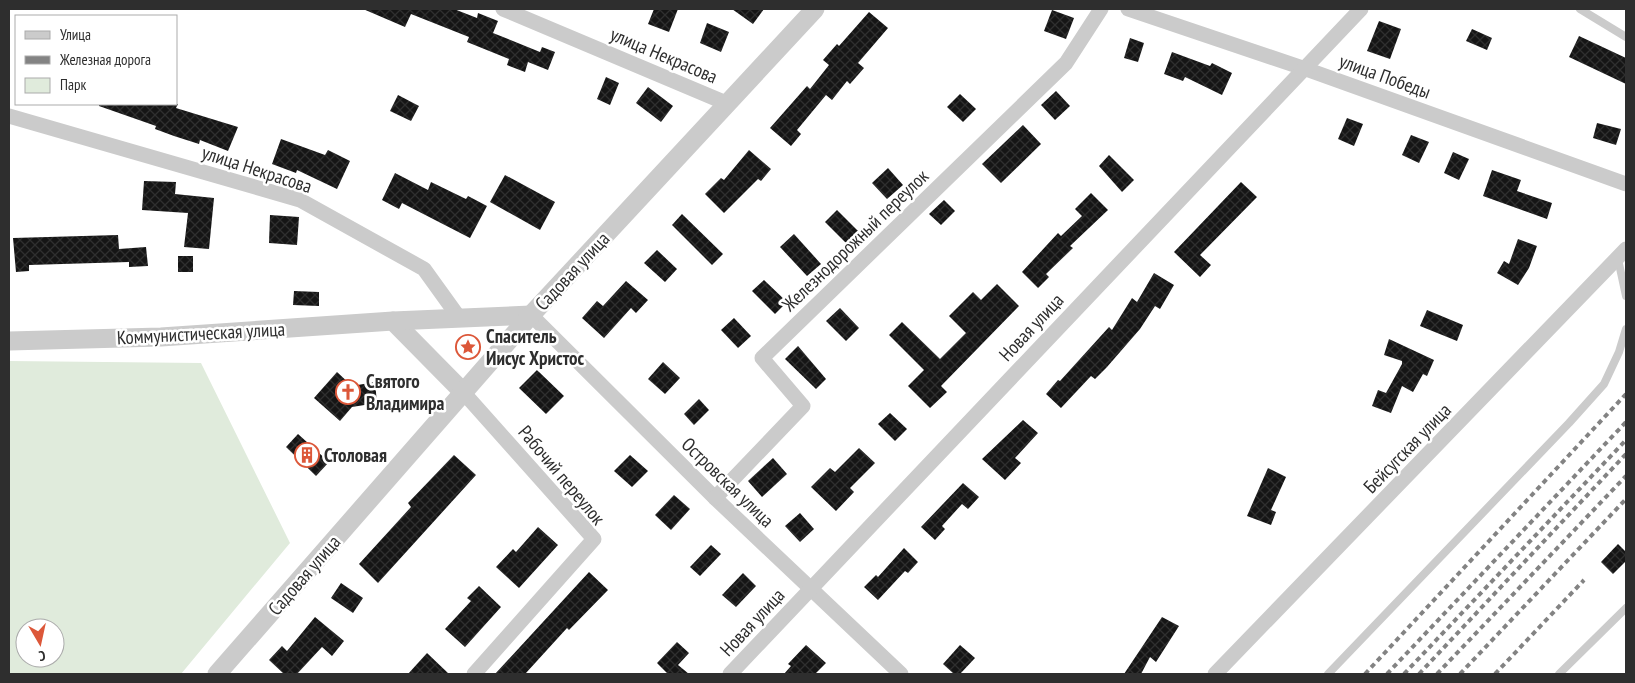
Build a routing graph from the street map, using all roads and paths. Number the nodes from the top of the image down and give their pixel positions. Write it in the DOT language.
graph roads {
  1 [pos="504,9"];
  2 [pos="815,9"];
  3 [pos="1101,9"];
  4 [pos="1128,9"];
  5 [pos="1361,9"];
  6 [pos="1580,9"];
  7 [pos="1626,37"];
  8 [pos="1303,68"];
  9 [pos="726,103"];
  10 [pos="9,116"];
  11 [pos="1626,184"];
  12 [pos="1622,254"];
  13 [pos="1626,296"];
  14 [pos="531,315"];
  15 [pos="460,319"];
  16 [pos="393,321"];
  17 [pos="1626,330"];
  18 [pos="9,341"];
  19 [pos="1626,347"];
  20 [pos="1619,352"];
  21 [pos="463,392"];
  22 [pos="715,498"];
  23 [pos="810,590"];
  24 [pos="1626,608"];
  25 [pos="218,674"];
  26 [pos="474,674"];
  27 [pos="730,674"];
  28 [pos="900,674"];
  29 [pos="1215,674"];
  30 [pos="1328,674"];
  31 [pos="1559,674"];
  1 -- 9 [label="street, улица Некрасова"];
  2 -- 9 [label="street, Садовая улица"];
  3 -- 22 [label="street, Железнодорожный переулок"];
  4 -- 8 [label="street, улица Победы"];
  5 -- 8 [label="street, Новая улица"];
  6 -- 7 [label="lane"];
  8 -- 11 [label="street, улица Победы"];
  8 -- 23 [label="street, Новая улица"];
  9 -- 14 [label="street, Садовая улица"];
  10 -- 15 [label="street, улица Некрасова"];
  12 -- 13 [label="lane"];
  12 -- 29 [label="street, Бейсугская улица"];
  14 -- 15 [label="street, Коммунистическая улица"];
  14 -- 21 [label="street, Садовая улица"];
  14 -- 22 [label="street, Островская улица"];
  15 -- 16 [label="street, Коммунистическая улица"];
  16 -- 18 [label="street, Коммунистическая улица"];
  16 -- 21 [label="street"];
  17 -- 20 [label="lane"];
  19 -- 20 [label="lane"];
  20 -- 30 [label="lane"];
  21 -- 25 [label="street, Садовая улица"];
  21 -- 26 [label="street, Рабочий переулок"];
  22 -- 23 [label="street, Островская улица"];
  23 -- 27 [label="street, Новая улица"];
  23 -- 28 [label="street, Островская улица"];
  24 -- 31 [label="lane"];
}
